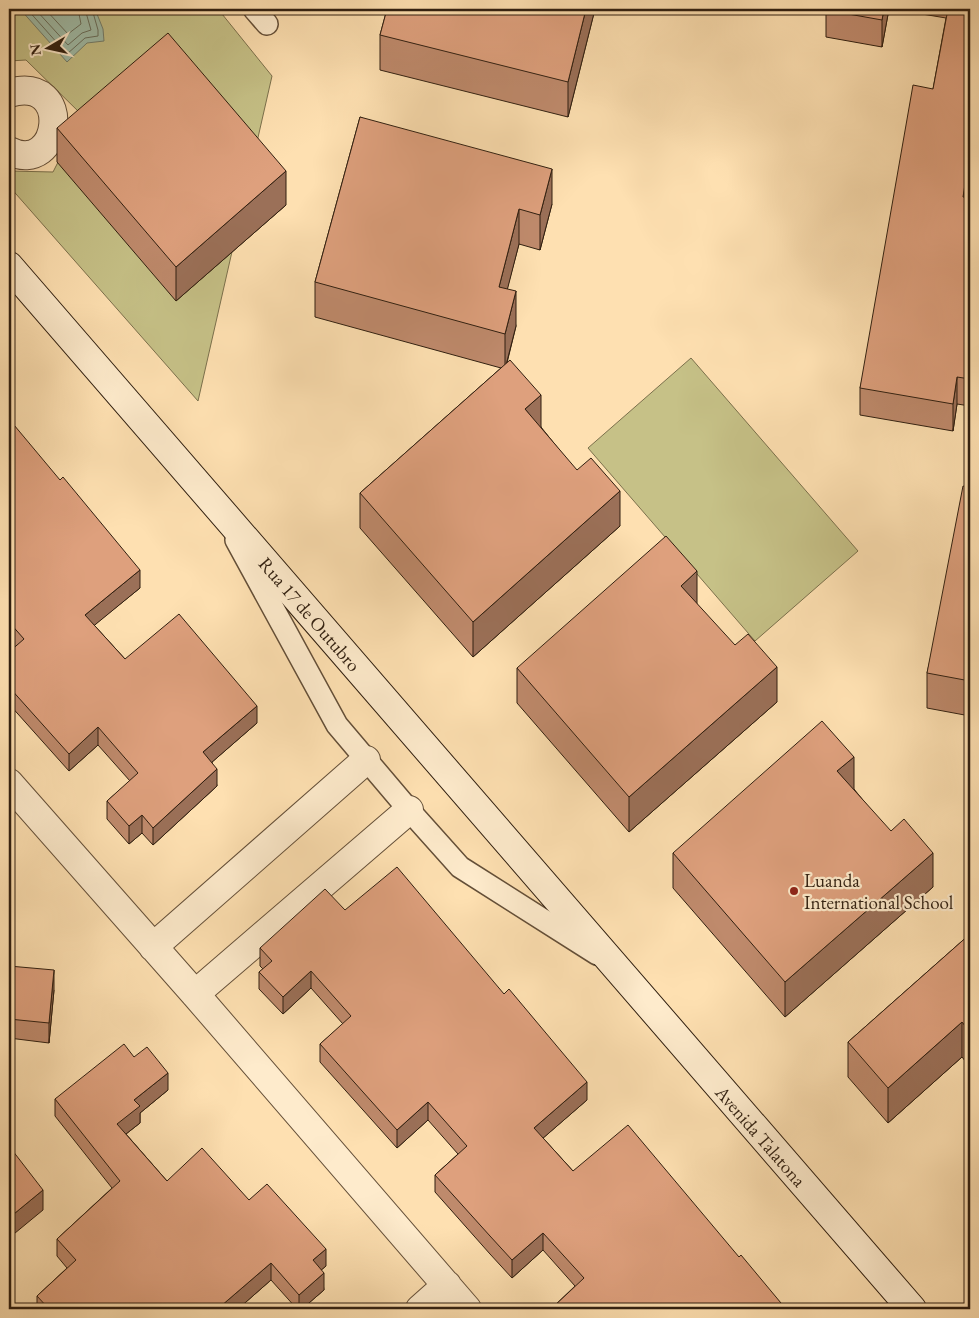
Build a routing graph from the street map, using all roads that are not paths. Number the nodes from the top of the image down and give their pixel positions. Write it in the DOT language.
graph roads {
  1 [pos="9,93"];
  2 [pos="9,151"];
  3 [pos="9,266"];
  4 [pos="220,511"];
  5 [pos="366,760"];
  6 [pos="9,783"];
  7 [pos="410,810"];
  8 [pos="153,947"];
  9 [pos="610,962"];
  10 [pos="195,994"];
  11 [pos="447,1285"];
  12 [pos="420,1309"];
  13 [pos="468,1309"];
  14 [pos="912,1309"];
  1 -- 2 [label="street"];
  3 -- 4 [label="street, Rua 17 de Outubro"];
  4 -- 5 [label="lane"];
  4 -- 9 [label="street, Rua 17 de Outubro"];
  5 -- 7 [label="lane"];
  5 -- 8 [label="street"];
  6 -- 8 [label="street"];
  7 -- 9 [label="lane"];
  7 -- 10 [label="street"];
  8 -- 10 [label="street"];
  9 -- 14 [label="street, Avenida Talatona"];
  10 -- 11 [label="street"];
  11 -- 12 [label="street"];
  11 -- 13 [label="street"];
}
